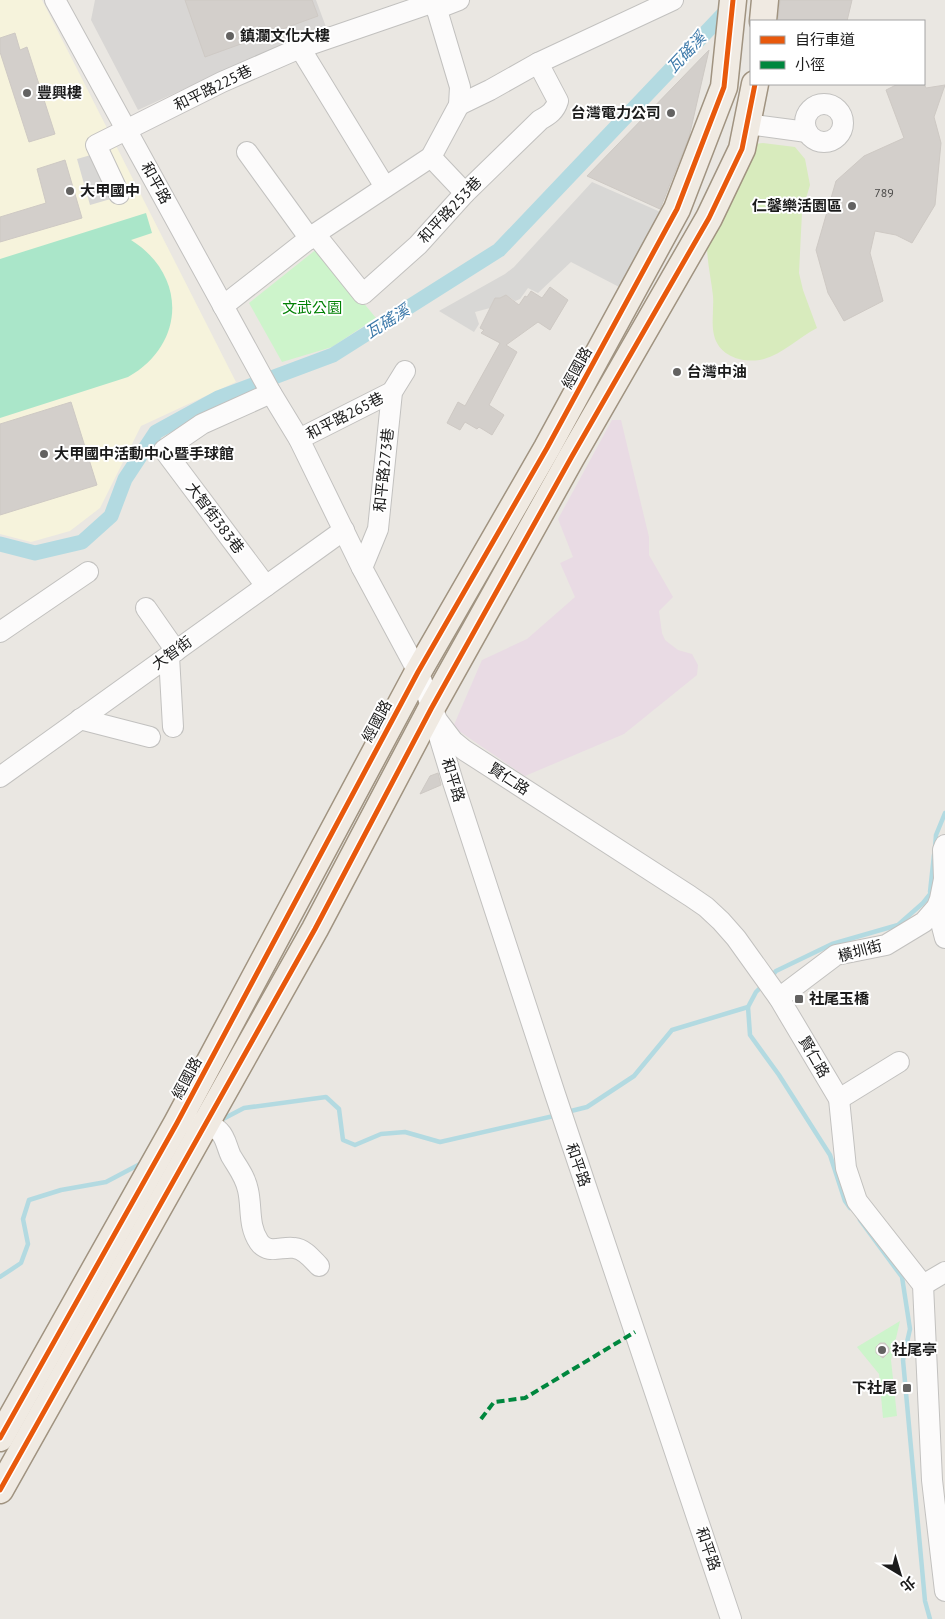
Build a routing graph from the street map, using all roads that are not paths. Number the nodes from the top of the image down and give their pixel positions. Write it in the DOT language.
graph roads {
  1 [pos="55,0"];
  2 [pos="459,0"];
  3 [pos="673,0"];
  4 [pos="765,0"];
  5 [pos="435,4"];
  6 [pos="732,12"];
  7 [pos="763,20"];
  8 [pos="300,48"];
  9 [pos="538,63"];
  10 [pos="755,85"];
  11 [pos="459,105"];
  12 [pos="747,124"];
  13 [pos="127,131"];
  14 [pos="807,132"];
  15 [pos="247,152"];
  16 [pos="431,157"];
  17 [pos="385,187"];
  18 [pos="464,193"];
  19 [pos="119,194"];
  20 [pos="313,236"];
  21 [pos="223,306"];
  22 [pos="405,371"];
  23 [pos="392,392"];
  24 [pos="271,393"];
  25 [pos="299,439"];
  26 [pos="344,530"];
  27 [pos="362,568"];
  28 [pos="88,572"];
  29 [pos="266,586"];
  30 [pos="146,608"];
  31 [pos="0,632"];
  32 [pos="172,653"];
  33 [pos="418,672"];
  34 [pos="431,709"];
  35 [pos="80,719"];
  36 [pos="173,727"];
  37 [pos="150,737"];
  38 [pos="0,777"];
  39 [pos="945,845"];
  40 [pos="945,873"];
  41 [pos="938,903"];
  42 [pos="945,938"];
  43 [pos="779,998"];
  44 [pos="899,1062"];
  45 [pos="839,1099"];
  46 [pos="177,1123"];
  47 [pos="207,1124"];
  48 [pos="319,1266"];
  49 [pos="945,1272"];
  50 [pos="923,1285"];
  51 [pos="0,1438"];
  52 [pos="939,1479"];
  53 [pos="0,1490"];
  54 [pos="945,1590"];
  55 [pos="732,1619"];
  1 -- 13 [label="street, 和平路"];
  2 -- 5 [label="street"];
  3 -- 9 [label="street"];
  4 -- 7 [label="main road"];
  5 -- 8 [label="street, 和平路225巷"];
  5 -- 11 [label="street"];
  6 -- 33 [label="main road, 經國路"];
  8 -- 13 [label="street, 和平路225巷"];
  8 -- 17 [label="street"];
  9 -- 11 [label="street"];
  9 -- 18 [label="street, 和平路253巷"];
  10 -- 12 [label="main road"];
  11 -- 16 [label="street"];
  12 -- 14 [label="street"];
  12 -- 34 [label="main road"];
  13 -- 19 [label="street, 和平路225巷"];
  13 -- 21 [label="street, 和平路"];
  15 -- 20 [label="street, 和平路253巷"];
  16 -- 17 [label="street"];
  16 -- 18 [label="street"];
  17 -- 20 [label="street"];
  18 -- 20 [label="street, 和平路253巷"];
  20 -- 21 [label="street"];
  21 -- 24 [label="street, 和平路"];
  22 -- 23 [label="street, 和平路273巷"];
  23 -- 25 [label="street, 和平路265巷"];
  23 -- 27 [label="street, 和平路273巷"];
  24 -- 25 [label="street"];
  24 -- 29 [label="street, 大智街383巷"];
  25 -- 26 [label="street"];
  26 -- 27 [label="street"];
  26 -- 29 [label="street, 大智街"];
  27 -- 33 [label="street"];
  28 -- 31 [label="street"];
  29 -- 32 [label="street, 大智街"];
  30 -- 32 [label="street"];
  32 -- 35 [label="street, 大智街"];
  32 -- 36 [label="street"];
  33 -- 34 [label="street, 賢仁路"];
  33 -- 46 [label="main road, 經國路"];
  34 -- 43 [label="street, 賢仁路"];
  34 -- 47 [label="main road"];
  34 -- 55 [label="street, 和平路"];
  35 -- 37 [label="street"];
  35 -- 38 [label="street, 大智街"];
  39 -- 40 [label="street"];
  40 -- 41 [label="street"];
  41 -- 42 [label="street"];
  41 -- 43 [label="street, 橫圳街"];
  43 -- 45 [label="street, 賢仁路"];
  44 -- 45 [label="street"];
  45 -- 50 [label="street, 賢仁路"];
  46 -- 47 [label="street"];
  46 -- 51 [label="main road, 經國路"];
  47 -- 48 [label="street"];
  47 -- 53 [label="main road"];
  49 -- 50 [label="street"];
  50 -- 52 [label="street"];
  52 -- 54 [label="street"];
}
